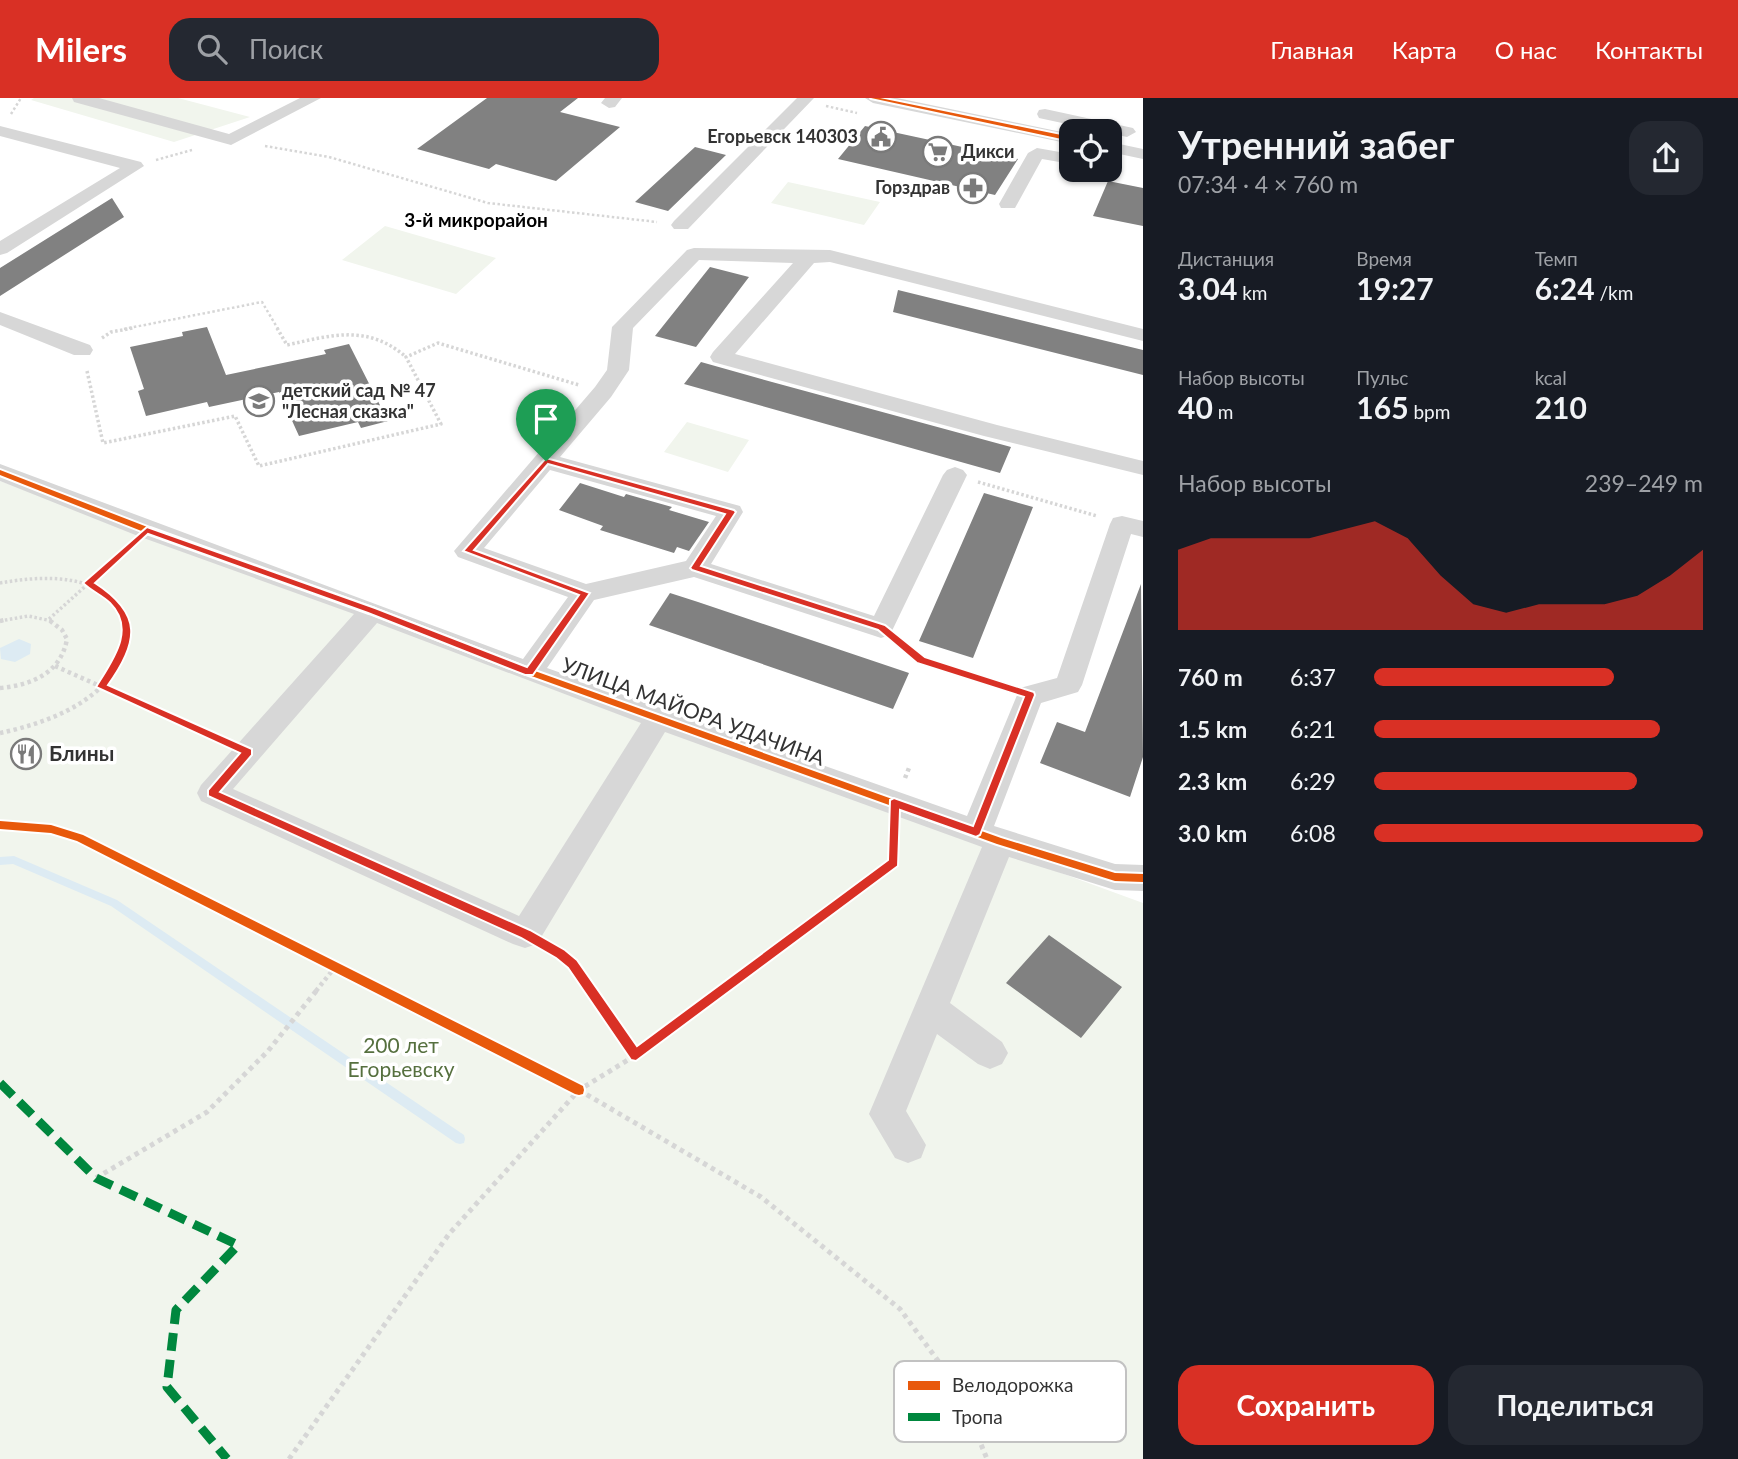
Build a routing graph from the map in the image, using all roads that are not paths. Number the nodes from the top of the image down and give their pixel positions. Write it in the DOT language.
graph roads {
  1 [pos="80,98"];
  2 [pos="312,98"];
  3 [pos="873,98"];
  4 [pos="972,98"];
  5 [pos="814,102"];
  6 [pos="958,116"];
  7 [pos="1143,116"];
  8 [pos="1017,128"];
  9 [pos="0,131"];
  10 [pos="1127,132"];
  11 [pos="1059,137"];
  12 [pos="1122,138"];
  13 [pos="1122,149"];
  14 [pos="1143,153"];
  15 [pos="1059,157"];
  16 [pos="1008,204"];
  17 [pos="681,225"];
  18 [pos="0,249"];
  19 [pos="808,257"];
  20 [pos="1,332"];
  21 [pos="1143,335"];
  22 [pos="82,350"];
  23 [pos="546,461"];
  24 [pos="1143,468"];
  25 [pos="0,472"];
  26 [pos="955,475"];
  27 [pos="1132,526"];
  28 [pos="695,568"];
  29 [pos="585,593"];
  30 [pos="372,611"];
  31 [pos="529,672"];
  32 [pos="659,718"];
  33 [pos="988,837"];
  34 [pos="1143,878"];
  35 [pos="932,1010"];
  36 [pos="990,1053"];
  37 [pos="908,1145"];
  1 -- 2 [label="street"];
  3 -- 6 [label="street"];
  4 -- 6 [label="street"];
  5 -- 17 [label="street"];
  6 -- 8 [label="street"];
  7 -- 10 [label="street"];
  8 -- 10 [label="street"];
  8 -- 11 [label="street"];
  9 -- 18 [label="street"];
  10 -- 12 [label="street"];
  13 -- 14 [label="street"];
  15 -- 16 [label="street"];
  19 -- 21 [label="street"];
  19 -- 23 [label="street"];
  19 -- 24 [label="street"];
  20 -- 22 [label="street"];
  23 -- 28 [label="street"];
  23 -- 29 [label="street"];
  25 -- 30 [label="street, УЛИЦА МАЙОРА УДАЧИНА"];
  26 -- 28 [label="street"];
  27 -- 33 [label="street"];
  28 -- 29 [label="street"];
  29 -- 31 [label="street"];
  30 -- 31 [label="street, УЛИЦА МАЙОРА УДАЧИНА"];
  30 -- 32 [label="street"];
  31 -- 32 [label="street, УЛИЦА МАЙОРА УДАЧИНА"];
  32 -- 33 [label="street, УЛИЦА МАЙОРА УДАЧИНА"];
  33 -- 34 [label="street, УЛИЦА МАЙОРА УДАЧИНА"];
  33 -- 35 [label="street"];
  35 -- 36 [label="street"];
  35 -- 37 [label="street"];
}
